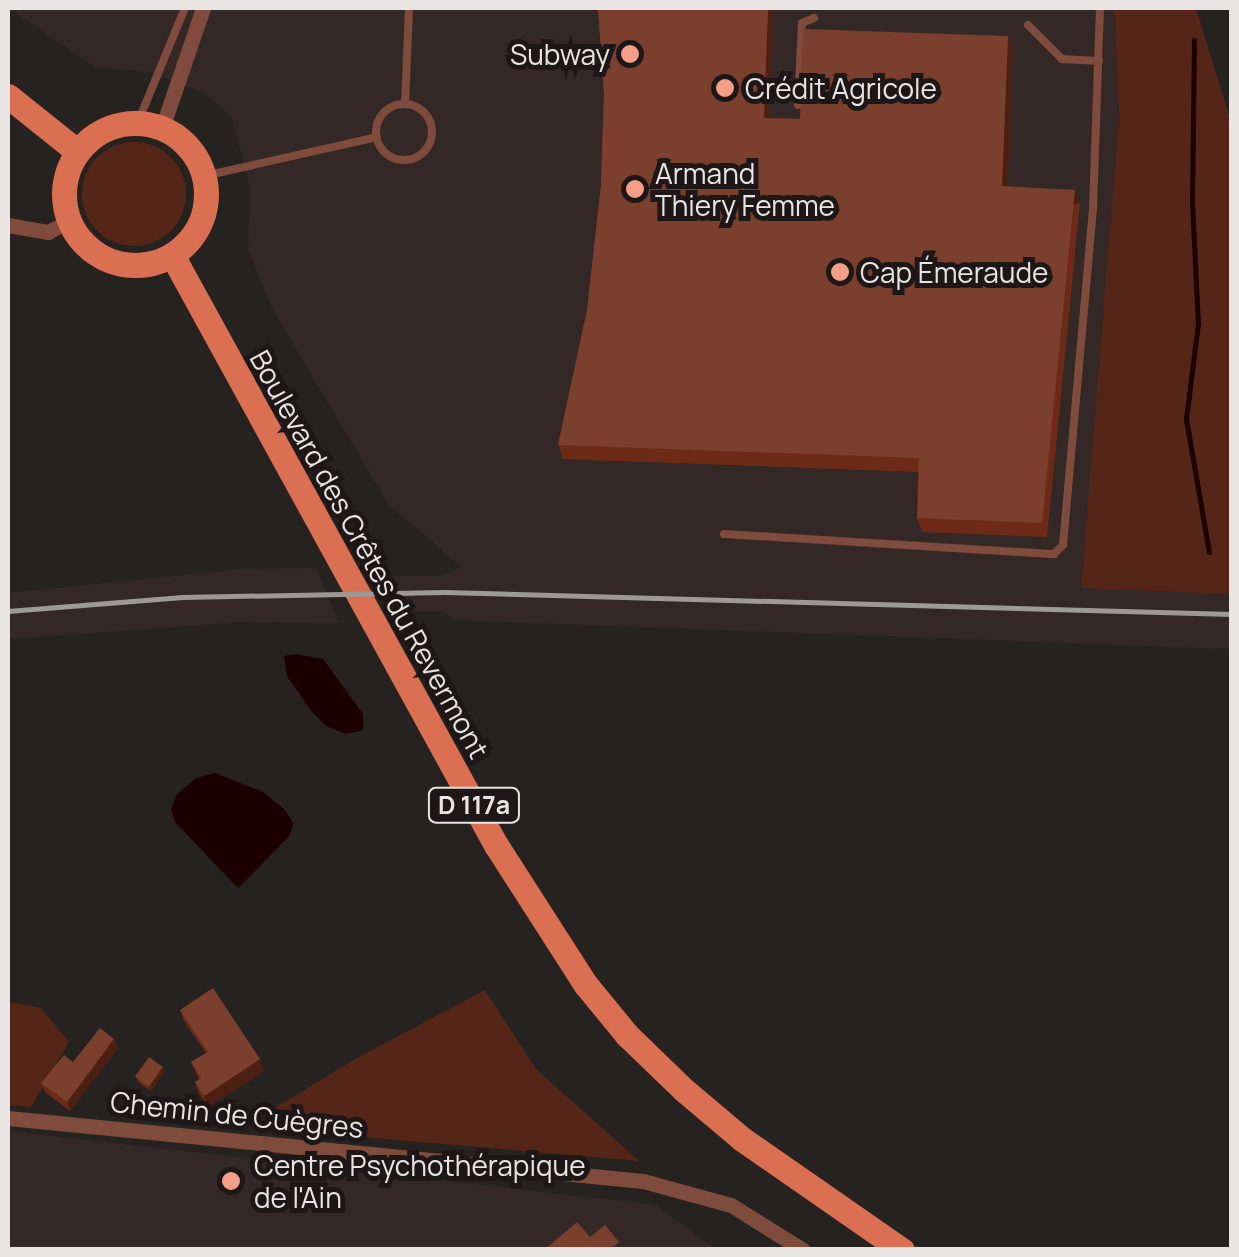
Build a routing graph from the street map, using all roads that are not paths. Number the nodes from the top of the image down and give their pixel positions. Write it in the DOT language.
graph roads {
  1 [pos="184,8"];
  2 [pos="203,8"];
  3 [pos="409,8"];
  4 [pos="1100,8"];
  5 [pos="814,18"];
  6 [pos="1028,25"];
  7 [pos="1099,60"];
  8 [pos="8,96"];
  9 [pos="405,104"];
  10 [pos="798,105"];
  11 [pos="150,125"];
  12 [pos="377,137"];
  13 [pos="77,152"];
  14 [pos="204,176"];
  15 [pos="68,221"];
  16 [pos="8,225"];
  17 [pos="172,255"];
  18 [pos="724,534"];
  19 [pos="8,1118"];
  20 [pos="803,1250"];
  21 [pos="902,1250"];
  1 -- 11 [label="lane"];
  2 -- 11 [label="street"];
  3 -- 9 [label="lane"];
  4 -- 7 [label="lane"];
  5 -- 10 [label="lane"];
  6 -- 7 [label="lane"];
  7 -- 18 [label="lane"];
  8 -- 13 [label="main road"];
  9 -- 12 [label="lane"];
  9 -- 12 [label="lane"];
  11 -- 13 [label="main road"];
  11 -- 14 [label="main road"];
  12 -- 14 [label="lane"];
  13 -- 15 [label="main road"];
  14 -- 17 [label="main road"];
  15 -- 16 [label="street"];
  15 -- 17 [label="main road"];
  17 -- 21 [label="main road, Boulevard des Crêtes du Revermont / D 117a"];
  19 -- 20 [label="street, Chemin de Cuègres"];
}
